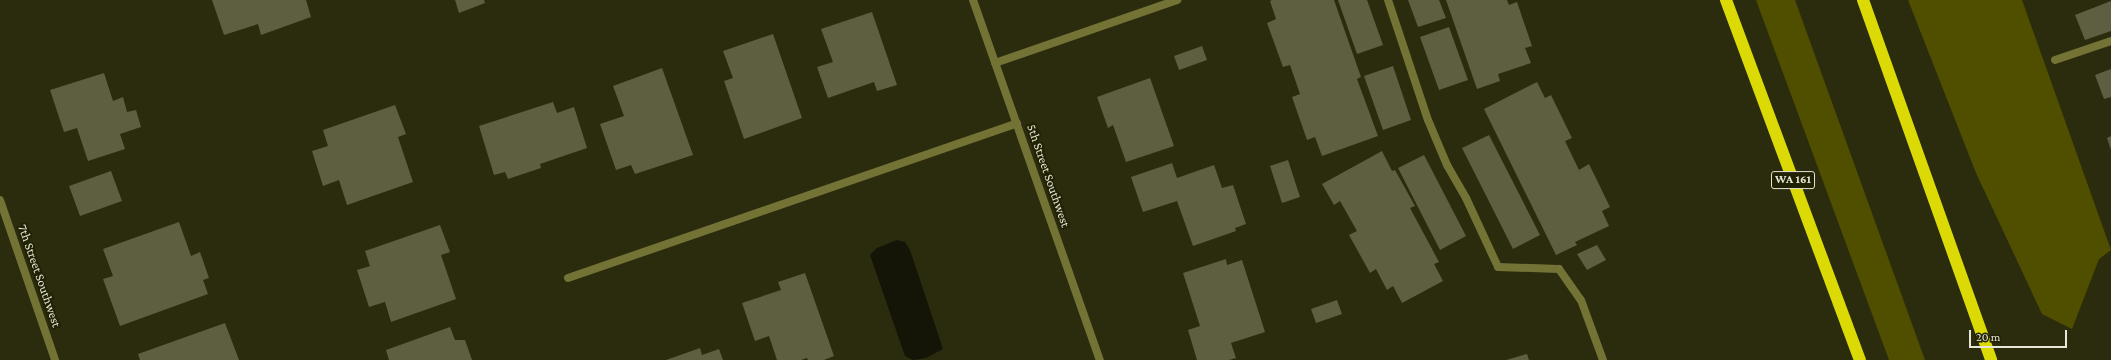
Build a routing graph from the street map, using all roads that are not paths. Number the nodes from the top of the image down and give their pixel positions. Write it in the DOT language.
graph roads {
  1 [pos="974,0"];
  2 [pos="1177,0"];
  3 [pos="1388,0"];
  4 [pos="1726,0"];
  5 [pos="1863,0"];
  6 [pos="2111,40"];
  7 [pos="2055,60"];
  8 [pos="995,63"];
  9 [pos="1017,124"];
  10 [pos="0,200"];
  11 [pos="568,278"];
  12 [pos="55,360"];
  13 [pos="1100,360"];
  14 [pos="1603,360"];
  15 [pos="1860,360"];
  16 [pos="1990,360"];
  1 -- 8 [label="street, 5th Street Southwest"];
  2 -- 8 [label="street"];
  3 -- 14 [label="street"];
  4 -- 15 [label="highway, WA 161"];
  5 -- 16 [label="highway"];
  6 -- 7 [label="street"];
  8 -- 9 [label="street, 5th Street Southwest"];
  9 -- 11 [label="street"];
  9 -- 13 [label="street, 5th Street Southwest"];
  10 -- 12 [label="street, 7th Street Southwest"];
}
